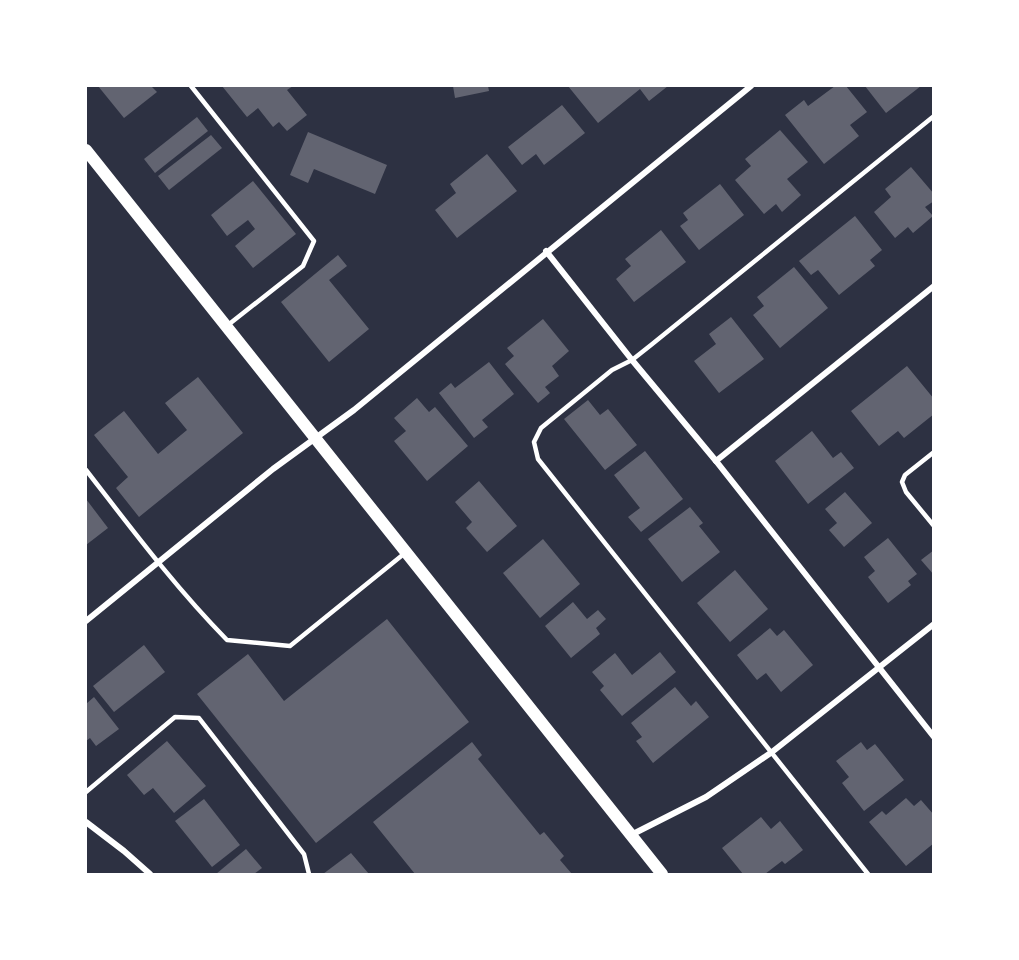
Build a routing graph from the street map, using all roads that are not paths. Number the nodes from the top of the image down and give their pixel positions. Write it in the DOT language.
graph roads {
  1 [pos="190,86"];
  2 [pos="751,86"];
  3 [pos="933,116"];
  4 [pos="86,150"];
  5 [pos="546,251"];
  6 [pos="933,286"];
  7 [pos="226,327"];
  8 [pos="632,360"];
  9 [pos="315,438"];
  10 [pos="933,452"];
  11 [pos="716,461"];
  12 [pos="86,470"];
  13 [pos="933,526"];
  14 [pos="406,553"];
  15 [pos="158,562"];
  16 [pos="86,621"];
  17 [pos="933,624"];
  18 [pos="879,668"];
  19 [pos="933,737"];
  20 [pos="772,752"];
  21 [pos="86,792"];
  22 [pos="86,822"];
  23 [pos="631,835"];
  24 [pos="150,874"];
  25 [pos="309,874"];
  26 [pos="662,874"];
  27 [pos="868,874"];
  1 -- 7 [label="lane"];
  2 -- 5 [label="street"];
  3 -- 8 [label="lane"];
  4 -- 7 [label="main road"];
  5 -- 8 [label="street"];
  5 -- 9 [label="street"];
  6 -- 11 [label="street"];
  7 -- 9 [label="main road"];
  8 -- 11 [label="street"];
  8 -- 20 [label="lane"];
  9 -- 14 [label="main road"];
  9 -- 15 [label="street"];
  10 -- 13 [label="lane"];
  11 -- 18 [label="street"];
  12 -- 15 [label="lane"];
  14 -- 15 [label="lane"];
  14 -- 23 [label="main road"];
  15 -- 16 [label="street"];
  17 -- 18 [label="street"];
  18 -- 19 [label="street"];
  18 -- 20 [label="street"];
  20 -- 23 [label="street"];
  20 -- 27 [label="lane"];
  21 -- 25 [label="lane"];
  22 -- 24 [label="street"];
  23 -- 26 [label="main road"];
}
